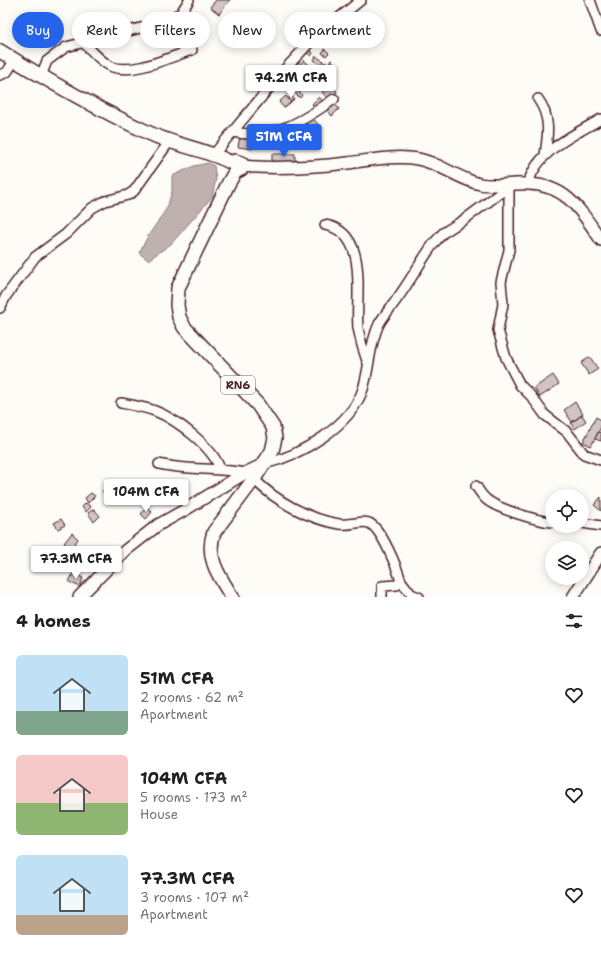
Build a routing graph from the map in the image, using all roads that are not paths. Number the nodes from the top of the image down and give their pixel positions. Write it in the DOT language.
graph roads {
  1 [pos="189,0"];
  2 [pos="360,0"];
  3 [pos="590,0"];
  4 [pos="132,30"];
  5 [pos="601,31"];
  6 [pos="72,45"];
  7 [pos="89,48"];
  8 [pos="192,50"];
  9 [pos="0,51"];
  10 [pos="15,60"];
  11 [pos="0,75"];
  12 [pos="44,78"];
  13 [pos="334,99"];
  14 [pos="538,99"];
  15 [pos="601,119"];
  16 [pos="232,132"];
  17 [pos="169,142"];
  18 [pos="214,154"];
  19 [pos="545,155"];
  20 [pos="236,167"];
  21 [pos="528,184"];
  22 [pos="510,186"];
  23 [pos="325,225"];
  24 [pos="601,240"];
  25 [pos="0,308"];
  26 [pos="368,362"];
  27 [pos="122,403"];
  28 [pos="601,460"];
  29 [pos="159,464"];
  30 [pos="264,464"];
  31 [pos="220,469"];
  32 [pos="250,476"];
  33 [pos="476,486"];
  34 [pos="545,521"];
  35 [pos="589,524"];
  36 [pos="601,526"];
  37 [pos="601,553"];
  38 [pos="401,581"];
  39 [pos="79,597"];
  40 [pos="232,597"];
  41 [pos="382,597"];
  42 [pos="419,597"];
  43 [pos="573,597"];
  1 -- 4 [label="street"];
  2 -- 16 [label="street"];
  3 -- 5 [label="street"];
  6 -- 12 [label="street"];
  7 -- 8 [label="street"];
  9 -- 10 [label="highway"];
  10 -- 11 [label="street"];
  10 -- 12 [label="highway"];
  12 -- 17 [label="highway"];
  13 -- 16 [label="street"];
  14 -- 19 [label="street"];
  15 -- 19 [label="street"];
  16 -- 18 [label="street"];
  17 -- 18 [label="highway"];
  17 -- 25 [label="street"];
  18 -- 20 [label="highway"];
  19 -- 21 [label="street"];
  20 -- 22 [label="main road"];
  20 -- 30 [label="highway, RN6"];
  21 -- 22 [label="main road"];
  21 -- 24 [label="main road"];
  22 -- 26 [label="street"];
  22 -- 28 [label="street"];
  23 -- 26 [label="street"];
  26 -- 30 [label="street"];
  27 -- 31 [label="street"];
  29 -- 31 [label="street"];
  30 -- 32 [label="highway, RN6"];
  31 -- 32 [label="street"];
  32 -- 38 [label="street"];
  32 -- 39 [label="main road"];
  32 -- 40 [label="highway, RN6"];
  33 -- 34 [label="street"];
  35 -- 36 [label="street"];
  37 -- 43 [label="main road"];
  38 -- 41 [label="street"];
  38 -- 42 [label="street"];
}
